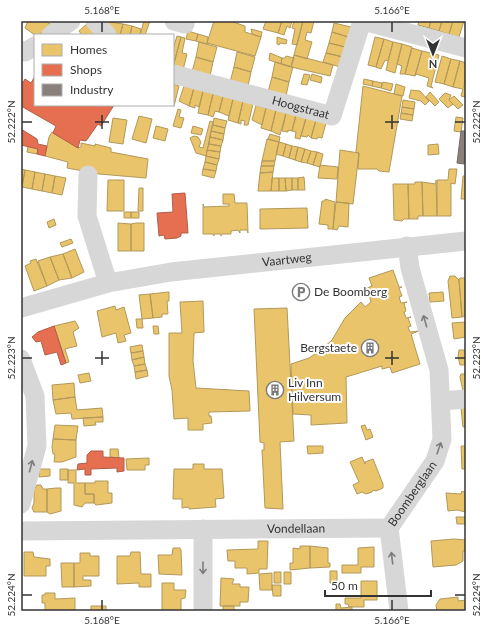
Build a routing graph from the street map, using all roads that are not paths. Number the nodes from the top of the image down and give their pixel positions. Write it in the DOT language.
graph roads {
  1 [pos="71,21"];
  2 [pos="95,21"];
  3 [pos="362,21"];
  4 [pos="52,34"];
  5 [pos="106,34"];
  6 [pos="465,46"];
  7 [pos="34,47"];
  8 [pos="21,50"];
  9 [pos="174,74"];
  10 [pos="88,175"];
  11 [pos="466,241"];
  12 [pos="407,246"];
  13 [pos="108,283"];
  14 [pos="21,308"];
  15 [pos="21,359"];
  16 [pos="466,399"];
  17 [pos="442,401"];
  18 [pos="21,504"];
  19 [pos="388,528"];
  20 [pos="203,529"];
  21 [pos="21,531"];
  22 [pos="203,611"];
  23 [pos="399,611"];
  1 -- 4 [label="street"];
  2 -- 5 [label="street"];
  3 -- 6 [label="street"];
  3 -- 9 [label="street, Hoogstraat"];
  7 -- 8 [label="street"];
  10 -- 13 [label="street"];
  11 -- 12 [label="street, Vaartweg"];
  12 -- 13 [label="street, Vaartweg"];
  17 -- 12 [label="street, Boomberglaan, one-way"];
  13 -- 14 [label="street, Vaartweg"];
  18 -- 15 [label="street, one-way"];
  16 -- 17 [label="street"];
  19 -- 17 [label="street, Boomberglaan, one-way"];
  19 -- 20 [label="street, Vondellaan"];
  23 -- 19 [label="street, Boomberglaan, one-way"];
  20 -- 21 [label="street, Vondellaan"];
  20 -- 22 [label="street, one-way"];
}
